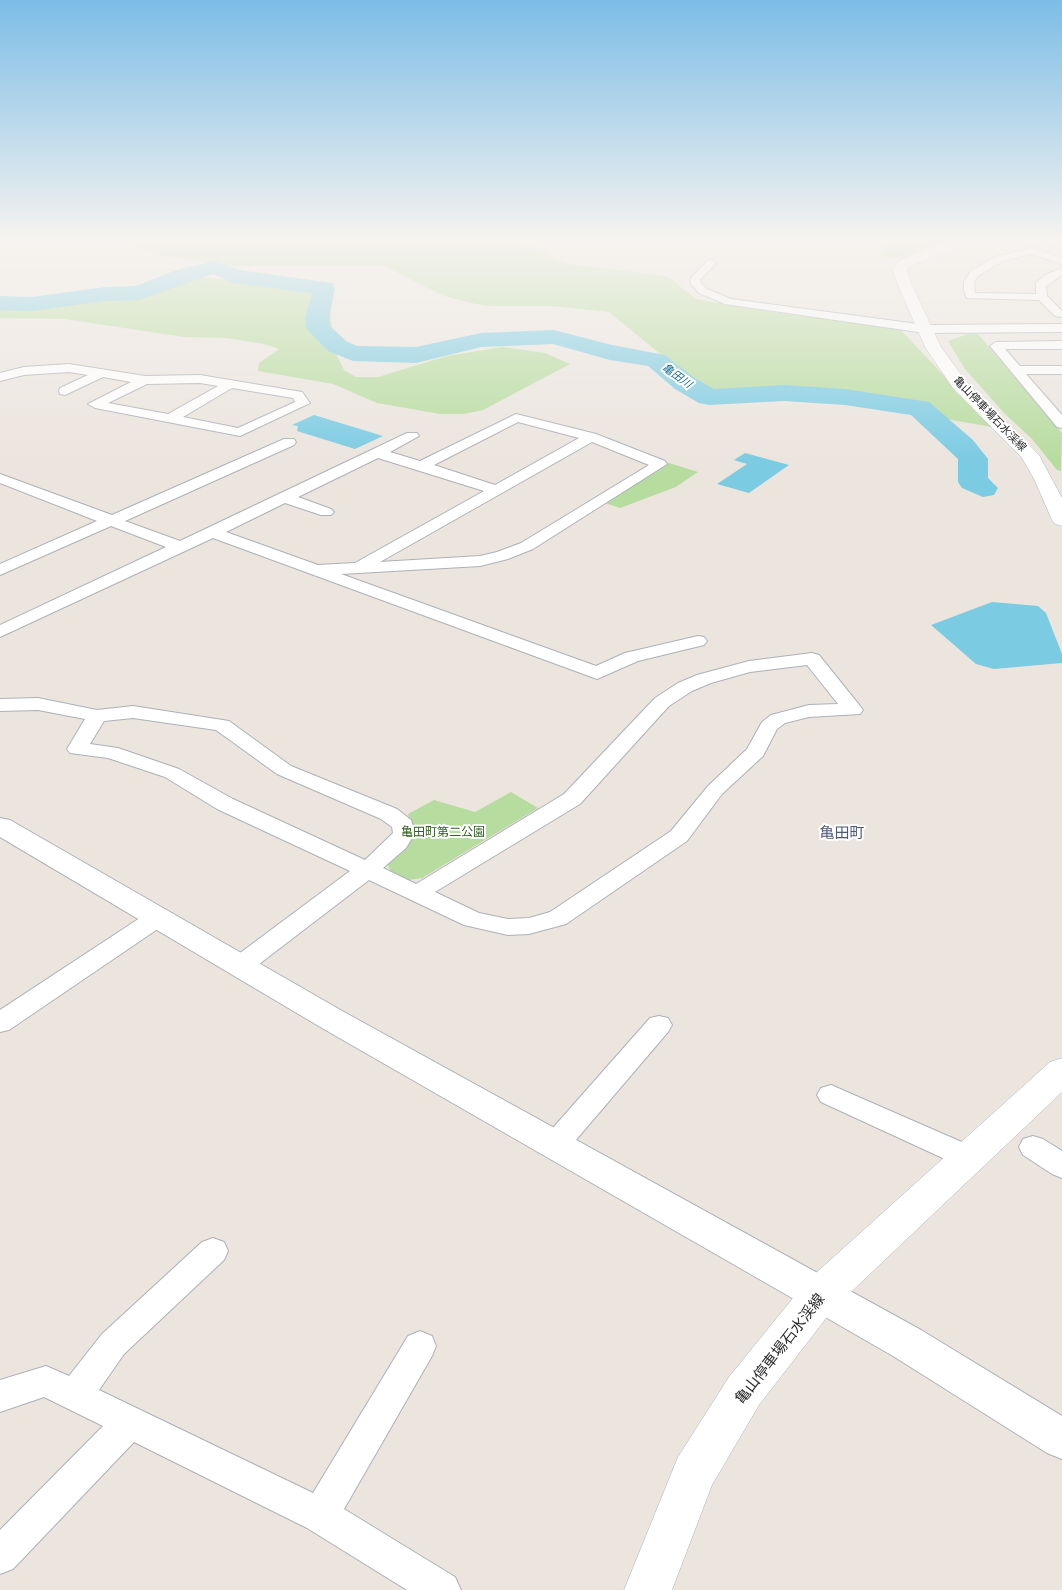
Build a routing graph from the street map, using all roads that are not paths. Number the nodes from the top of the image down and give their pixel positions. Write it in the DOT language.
graph roads {
  1 [pos="803,312"];
  2 [pos="918,312"];
  3 [pos="1062,328"];
  4 [pos="925,329"];
  5 [pos="1062,345"];
  6 [pos="1017,370"];
  7 [pos="1062,370"];
  8 [pos="103,372"];
  9 [pos="1,376"];
  10 [pos="145,380"];
  11 [pos="230,384"];
  12 [pos="65,391"];
  13 [pos="169,418"];
  14 [pos="1062,424"];
  15 [pos="412,436"];
  16 [pos="591,437"];
  17 [pos="289,442"];
  18 [pos="377,453"];
  19 [pos="421,466"];
  20 [pos="0,478"];
  21 [pos="497,490"];
  22 [pos="284,497"];
  23 [pos="326,512"];
  24 [pos="113,520"];
  25 [pos="1062,520"];
  26 [pos="212,532"];
  27 [pos="180,547"];
  28 [pos="357,567"];
  29 [pos="0,570"];
  30 [pos="318,570"];
  31 [pos="0,632"];
  32 [pos="698,641"];
  33 [pos="0,705"];
  34 [pos="97,716"];
  35 [pos="0,826"];
  36 [pos="367,870"];
  37 [pos="416,893"];
  38 [pos="157,918"];
  39 [pos="241,965"];
  40 [pos="0,1023"];
  41 [pos="659,1025"];
  42 [pos="1062,1071"];
  43 [pos="831,1095"];
  44 [pos="554,1146"];
  45 [pos="1033,1147"];
  46 [pos="970,1158"];
  47 [pos="1062,1166"];
  48 [pos="213,1251"];
  49 [pos="820,1295"];
  50 [pos="420,1346"];
  51 [pos="74,1395"];
  52 [pos="0,1396"];
  53 [pos="129,1423"];
  54 [pos="1059,1432"];
  55 [pos="320,1515"];
  56 [pos="0,1556"];
  57 [pos="442,1590"];
  58 [pos="648,1590"];
  1 -- 4 [label="street"];
  2 -- 4 [label="main road, 亀山停車場石水渓線"];
  3 -- 4 [label="street"];
  4 -- 25 [label="main road, 亀山停車場石水渓線"];
  5 -- 6 [label="street"];
  6 -- 7 [label="street"];
  6 -- 14 [label="street"];
  8 -- 9 [label="street"];
  8 -- 10 [label="street"];
  8 -- 12 [label="street"];
  10 -- 11 [label="street"];
  10 -- 13 [label="street"];
  11 -- 13 [label="street"];
  11 -- 13 [label="street"];
  15 -- 18 [label="street"];
  16 -- 19 [label="street"];
  16 -- 21 [label="street"];
  16 -- 28 [label="street"];
  17 -- 24 [label="street"];
  18 -- 19 [label="street"];
  18 -- 22 [label="street"];
  19 -- 21 [label="street"];
  20 -- 24 [label="street"];
  21 -- 28 [label="street"];
  22 -- 23 [label="street"];
  22 -- 26 [label="street"];
  24 -- 27 [label="street"];
  24 -- 29 [label="street"];
  26 -- 27 [label="street"];
  26 -- 30 [label="street"];
  27 -- 31 [label="street"];
  28 -- 30 [label="street"];
  30 -- 32 [label="street"];
  33 -- 34 [label="street"];
  34 -- 36 [label="street"];
  34 -- 36 [label="street"];
  35 -- 38 [label="street"];
  36 -- 37 [label="street"];
  36 -- 39 [label="street"];
  37 -- 37 [label="street"];
  38 -- 39 [label="street"];
  38 -- 40 [label="street"];
  39 -- 44 [label="street"];
  41 -- 44 [label="street"];
  42 -- 46 [label="main road, 亀山停車場石水渓線"];
  43 -- 46 [label="street"];
  44 -- 49 [label="street"];
  45 -- 47 [label="street"];
  46 -- 49 [label="main road, 亀山停車場石水渓線"];
  48 -- 51 [label="street"];
  49 -- 54 [label="street"];
  49 -- 58 [label="main road, 亀山停車場石水渓線"];
  50 -- 55 [label="street"];
  51 -- 52 [label="street"];
  51 -- 53 [label="street"];
  53 -- 55 [label="street"];
  53 -- 56 [label="street"];
  55 -- 57 [label="street"];
}
